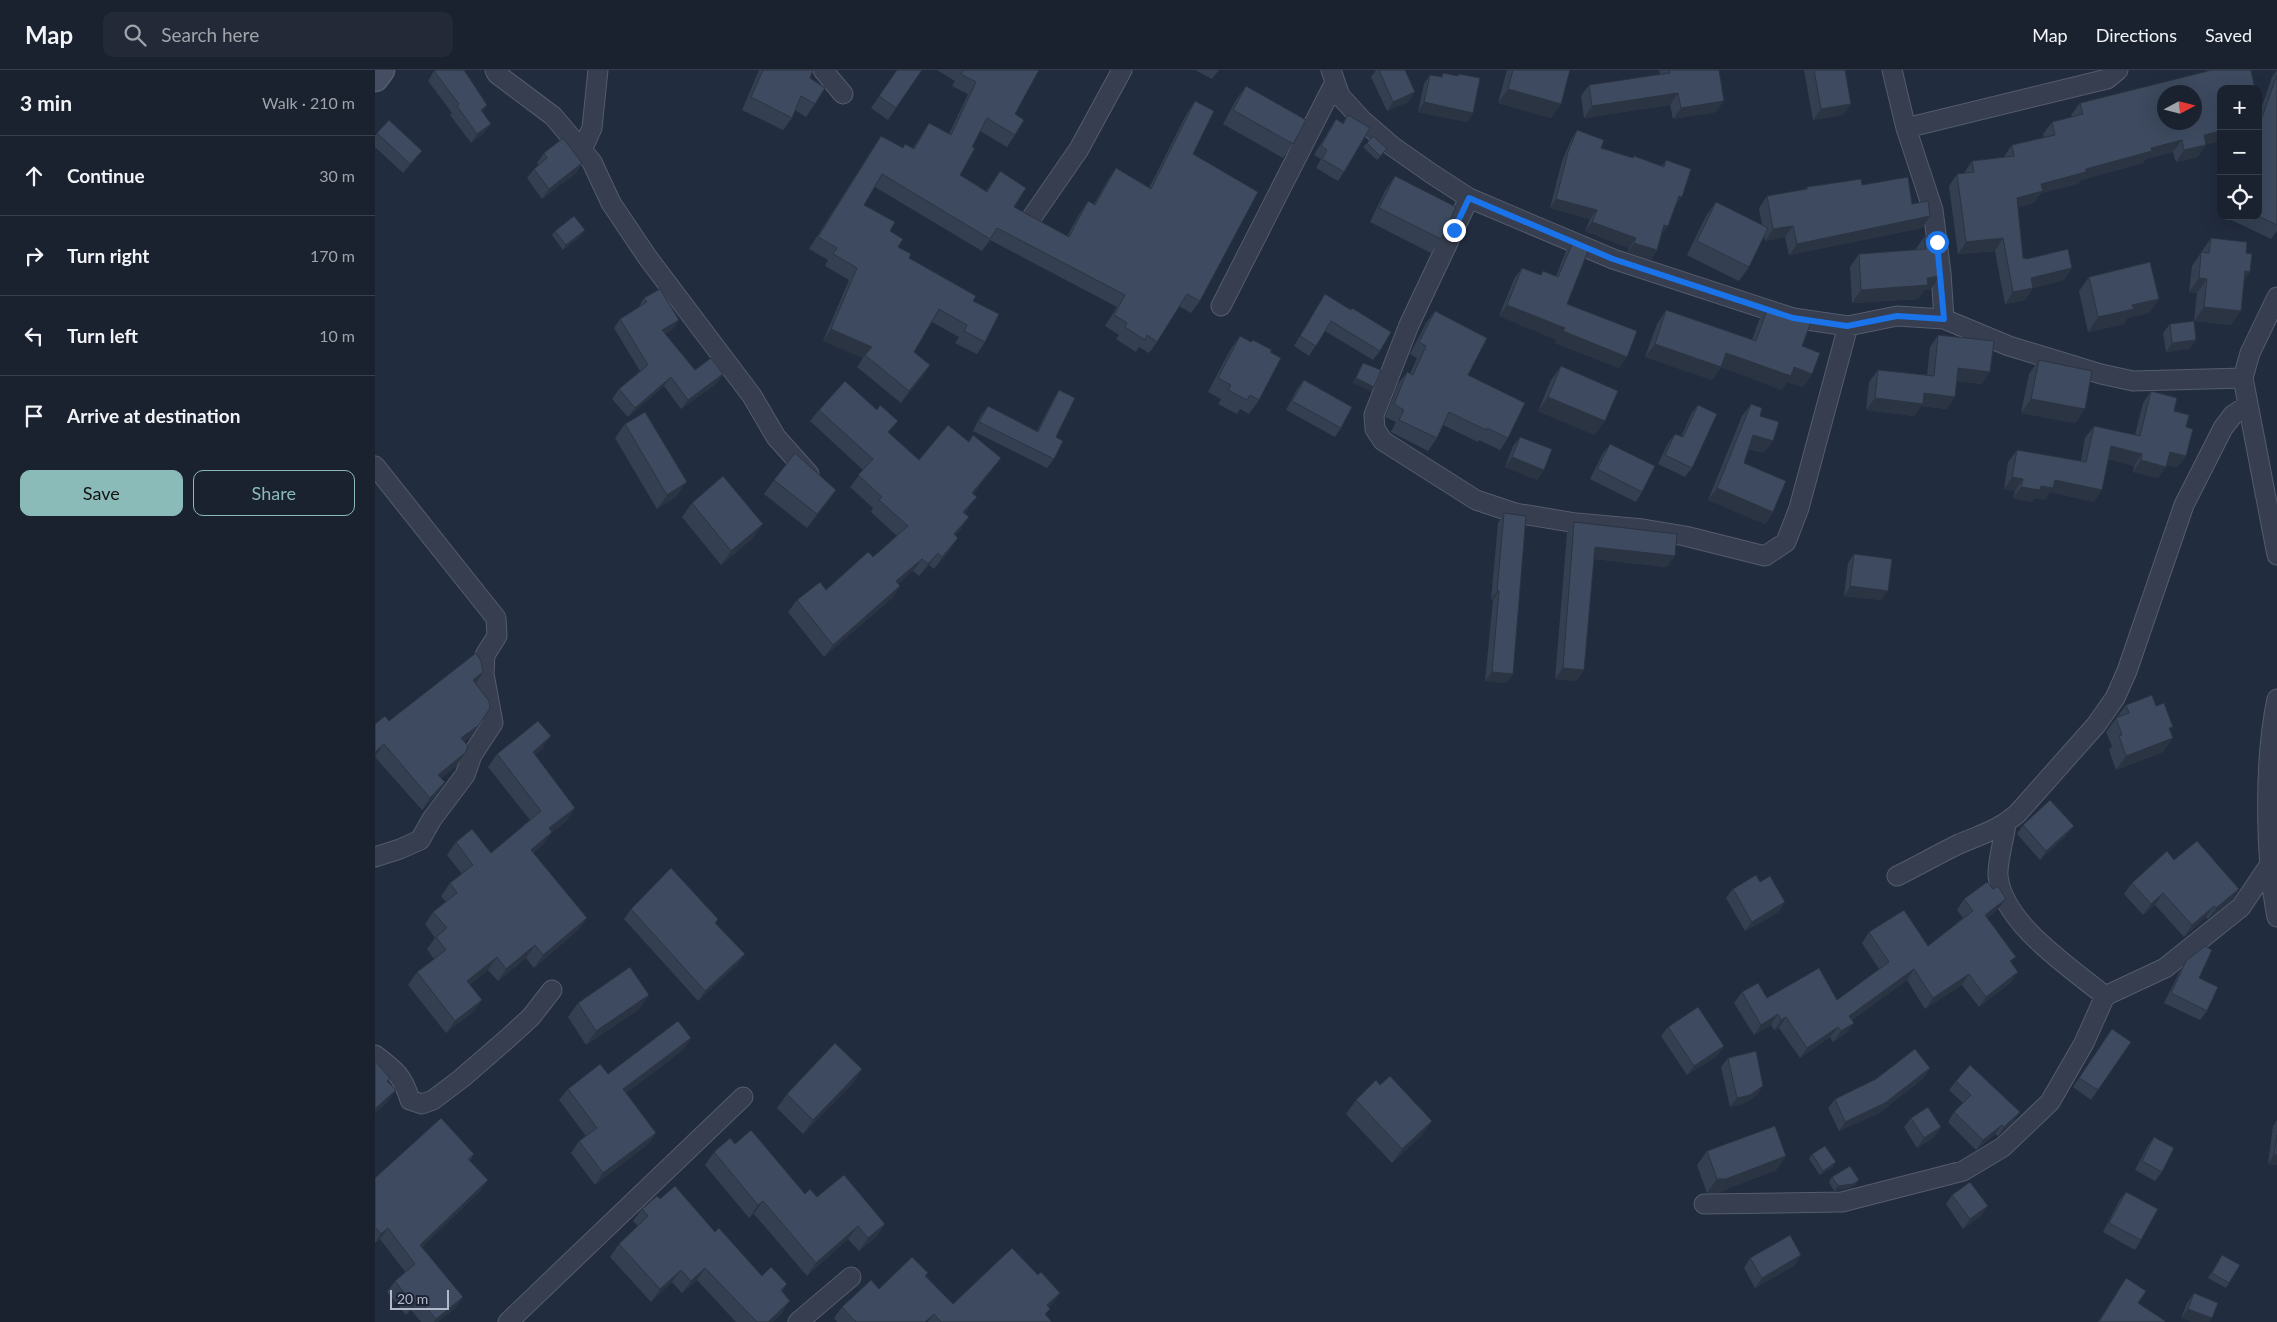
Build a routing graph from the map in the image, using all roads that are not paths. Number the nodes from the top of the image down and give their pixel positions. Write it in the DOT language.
graph roads {
  1 [pos="381,70"];
  2 [pos="495,70"];
  3 [pos="598,70"];
  4 [pos="823,70"];
  5 [pos="1121,70"];
  6 [pos="1892,70"];
  7 [pos="2118,70"];
  8 [pos="1333,76"];
  9 [pos="375,78"];
  10 [pos="843,94"];
  11 [pos="1906,128"];
  12 [pos="581,150"];
  13 [pos="1469,198"];
  14 [pos="1030,220"];
  15 [pos="2277,297"];
  16 [pos="1221,306"];
  17 [pos="1944,319"];
  18 [pos="1847,326"];
  19 [pos="2243,378"];
  20 [pos="2248,405"];
  21 [pos="375,466"];
  22 [pos="2263,487"];
  23 [pos="823,488"];
  24 [pos="2277,500"];
  25 [pos="2277,555"];
  26 [pos="2277,699"];
  27 [pos="2006,824"];
  28 [pos="375,857"];
  29 [pos="2270,864"];
  30 [pos="1897,876"];
  31 [pos="2277,917"];
  32 [pos="552,990"];
  33 [pos="2105,996"];
  34 [pos="375,1055"];
  35 [pos="743,1097"];
  36 [pos="1704,1204"];
  37 [pos="851,1278"];
  38 [pos="509,1322"];
  39 [pos="798,1322"];
  1 -- 9 [label="main road"];
  2 -- 12 [label="street"];
  3 -- 12 [label="street"];
  4 -- 10 [label="street"];
  5 -- 14 [label="street"];
  6 -- 11 [label="street"];
  7 -- 11 [label="street"];
  8 -- 13 [label="street"];
  8 -- 16 [label="street"];
  11 -- 17 [label="street"];
  12 -- 23 [label="street"];
  13 -- 18 [label="street"];
  13 -- 18 [label="street"];
  15 -- 19 [label="street"];
  17 -- 18 [label="street"];
  17 -- 19 [label="street"];
  19 -- 20 [label="street"];
  20 -- 22 [label="street"];
  20 -- 27 [label="street"];
  21 -- 28 [label="street"];
  22 -- 24 [label="street"];
  22 -- 25 [label="street"];
  26 -- 29 [label="street"];
  27 -- 30 [label="street"];
  27 -- 33 [label="street"];
  29 -- 31 [label="street"];
  29 -- 33 [label="street"];
  32 -- 34 [label="street"];
  33 -- 36 [label="street"];
  35 -- 38 [label="street"];
  37 -- 39 [label="street"];
}
